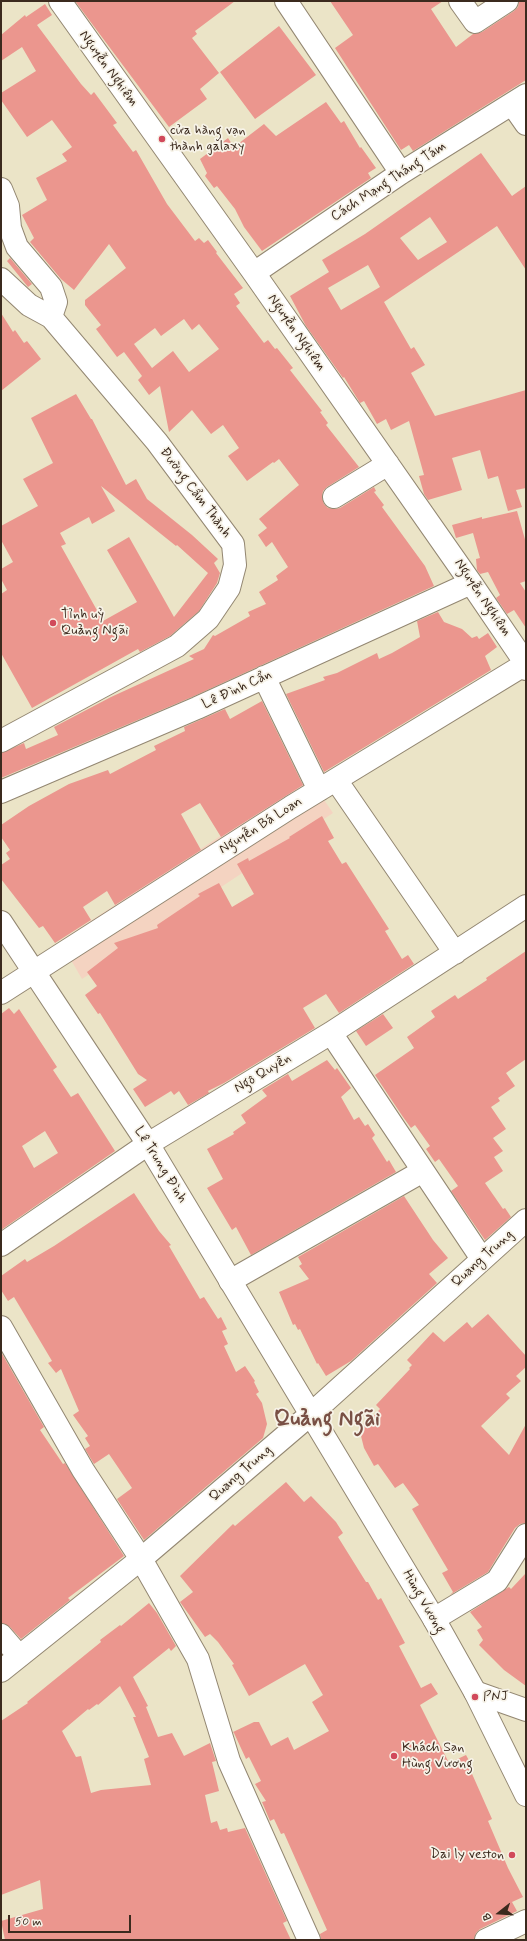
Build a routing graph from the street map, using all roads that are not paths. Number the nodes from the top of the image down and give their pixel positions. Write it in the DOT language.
graph roads {
  1 [pos="60,1"];
  2 [pos="286,1"];
  3 [pos="460,1"];
  4 [pos="507,1"];
  5 [pos="519,99"];
  6 [pos="526,124"];
  7 [pos="401,173"];
  8 [pos="1,189"];
  9 [pos="254,273"];
  10 [pos="1,279"];
  11 [pos="51,317"];
  12 [pos="388,464"];
  13 [pos="334,497"];
  14 [pos="471,583"];
  15 [pos="524,660"];
  16 [pos="264,678"];
  17 [pos="1,741"];
  18 [pos="327,785"];
  19 [pos="1,792"];
  20 [pos="526,906"];
  21 [pos="1,922"];
  22 [pos="455,953"];
  23 [pos="34,972"];
  24 [pos="1,993"];
  25 [pos="331,1033"];
  26 [pos="148,1144"];
  27 [pos="423,1171"];
  28 [pos="526,1220"];
  29 [pos="1,1245"];
  30 [pos="482,1260"];
  31 [pos="230,1281"];
  32 [pos="1,1327"];
  33 [pos="311,1414"];
  34 [pos="526,1535"];
  35 [pos="141,1559"];
  36 [pos="434,1619"];
  37 [pos="1,1635"];
  38 [pos="19,1656"];
  39 [pos="1,1671"];
  40 [pos="475,1692"];
  41 [pos="526,1710"];
  42 [pos="526,1795"];
  43 [pos="526,1921"];
  44 [pos="309,1940"];
  45 [pos="486,1940"];
  1 -- 9 [label="street, Nguyễn Nghiêm"];
  2 -- 7 [label="street"];
  3 -- 4 [label="street"];
  5 -- 6 [label="street"];
  5 -- 7 [label="street, Cách Mạng Tháng Tám"];
  7 -- 9 [label="street, Cách Mạng Tháng Tám"];
  8 -- 11 [label="street"];
  9 -- 12 [label="street, Nguyễn Nghiêm"];
  10 -- 11 [label="street, Đường Cẩm Thành"];
  11 -- 17 [label="street, Đường Cẩm Thành"];
  12 -- 13 [label="street"];
  12 -- 14 [label="street, Nguyễn Nghiêm"];
  14 -- 15 [label="street, Nguyễn Nghiêm"];
  14 -- 16 [label="street, Lê Đình Cẩn"];
  15 -- 18 [label="street, Nguyễn Bá Loan"];
  16 -- 18 [label="street"];
  16 -- 19 [label="street, Lê Đình Cẩn"];
  18 -- 22 [label="street"];
  18 -- 23 [label="street, Nguyễn Bá Loan"];
  20 -- 22 [label="street, Ngô Quyền"];
  21 -- 23 [label="street, Lê Trung Đình"];
  22 -- 25 [label="street, Ngô Quyền"];
  23 -- 24 [label="street, Nguyễn Bá Loan"];
  23 -- 26 [label="street, Lê Trung Đình"];
  25 -- 26 [label="street, Ngô Quyền"];
  25 -- 27 [label="street"];
  26 -- 29 [label="street, Ngô Quyền"];
  26 -- 31 [label="street, Lê Trung Đình"];
  27 -- 30 [label="street"];
  27 -- 31 [label="street"];
  28 -- 30 [label="street, Quang Trung"];
  30 -- 33 [label="street, Quang Trung"];
  31 -- 33 [label="street, Lê Trung Đình"];
  32 -- 35 [label="street"];
  33 -- 35 [label="street, Quang Trung"];
  33 -- 36 [label="street, Hùng Vương"];
  34 -- 36 [label="street"];
  35 -- 38 [label="street, Quang Trung"];
  35 -- 44 [label="street"];
  36 -- 40 [label="street, Hùng Vương"];
  37 -- 38 [label="street"];
  38 -- 39 [label="street, Quang Trung"];
  40 -- 41 [label="street"];
  40 -- 42 [label="street, Hùng Vương"];
  43 -- 45 [label="street"];
}
